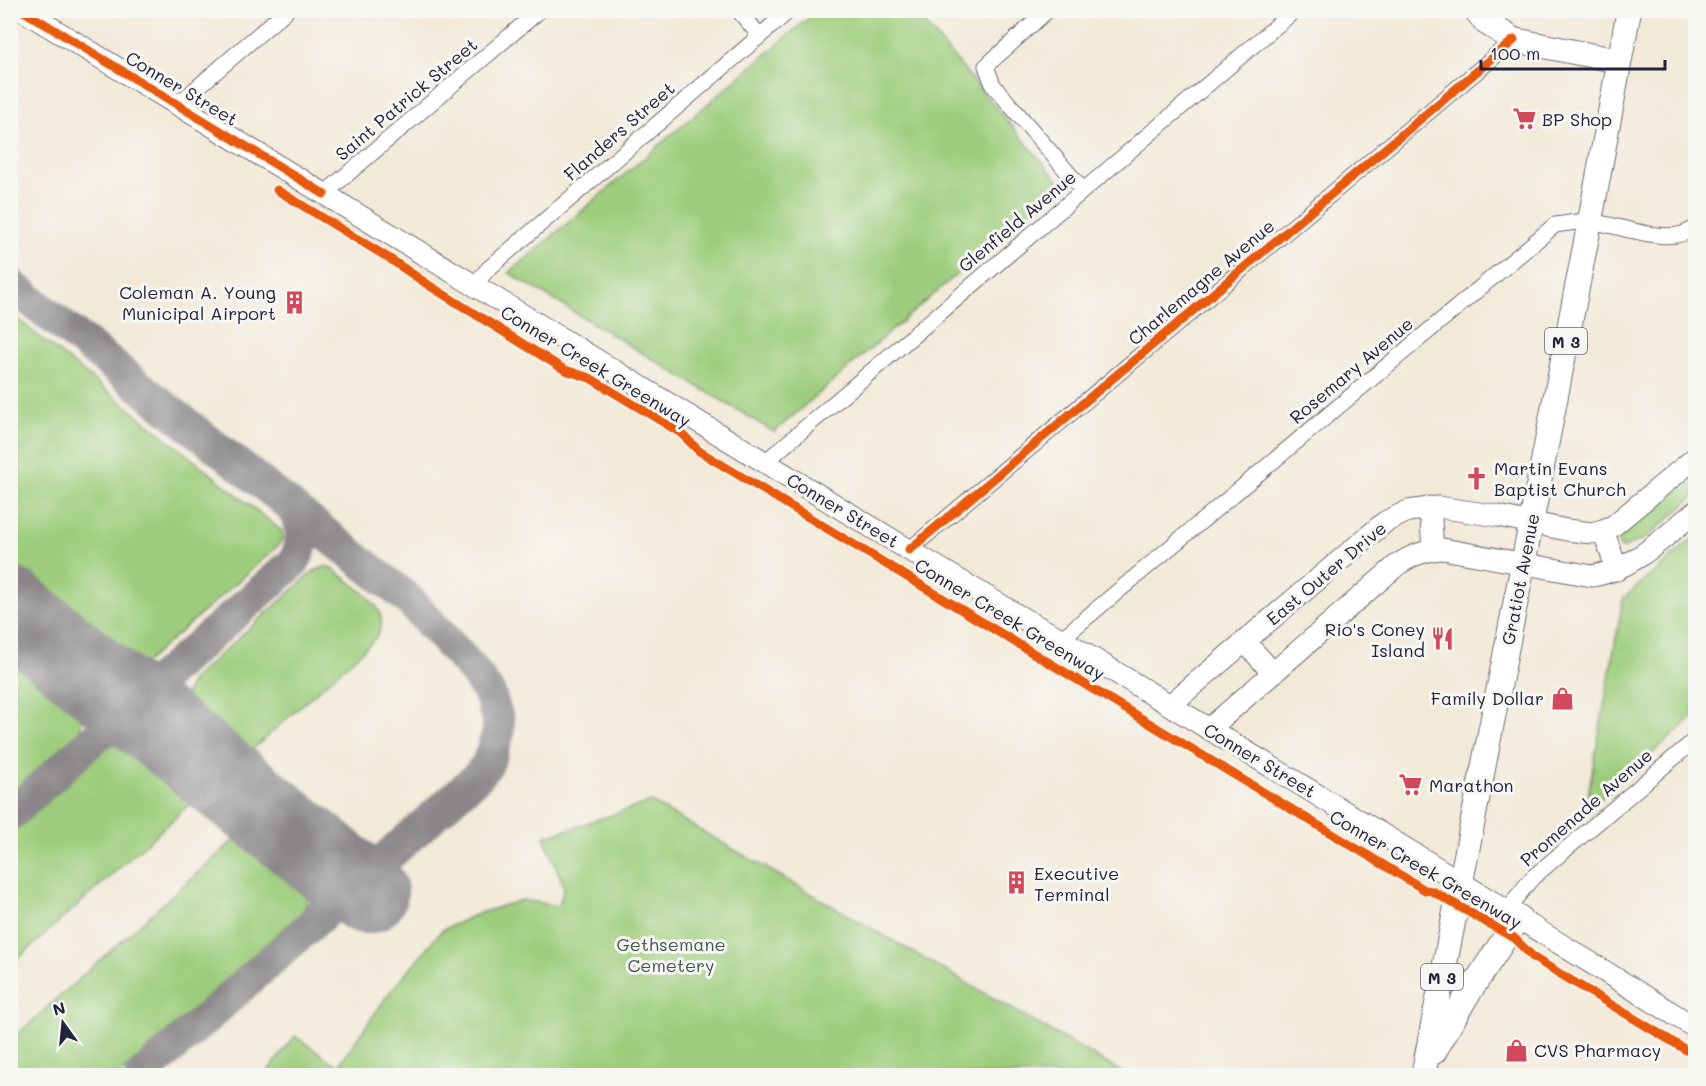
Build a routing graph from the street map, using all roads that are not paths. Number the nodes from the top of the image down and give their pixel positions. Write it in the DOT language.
graph roads {
  1 [pos="287,10"];
  2 [pos="540,10"];
  3 [pos="738,10"];
  4 [pos="790,10"];
  5 [pos="1047,10"];
  6 [pos="1294,10"];
  7 [pos="1476,10"];
  8 [pos="1629,10"];
  9 [pos="26,11"];
  10 [pos="760,36"];
  11 [pos="1514,40"];
  12 [pos="1619,61"];
  13 [pos="177,105"];
  14 [pos="1083,190"];
  15 [pos="324,194"];
  16 [pos="1590,221"];
  17 [pos="1695,227"];
  18 [pos="475,284"];
  19 [pos="1695,457"];
  20 [pos="765,462"];
  21 [pos="1430,507"];
  22 [pos="1695,511"];
  23 [pos="1530,523"];
  24 [pos="1603,530"];
  25 [pos="1433,549"];
  26 [pos="909,550"];
  27 [pos="1522,564"];
  28 [pos="1617,570"];
  29 [pos="1061,639"];
  30 [pos="1245,642"];
  31 [pos="1273,673"];
  32 [pos="1170,705"];
  33 [pos="1209,729"];
  34 [pos="1695,739"];
  35 [pos="1460,884"];
  36 [pos="1514,914"];
  37 [pos="1694,1025"];
  38 [pos="1423,1073"];
  1 -- 13 [label="street"];
  2 -- 15 [label="street, Saint Patrick Street"];
  3 -- 10 [label="street"];
  4 -- 10 [label="street, Flanders Street"];
  5 -- 14 [label="street"];
  6 -- 14 [label="street, Glenfield Avenue"];
  7 -- 11 [label="main road"];
  8 -- 12 [label="main road, Gratiot Avenue / M 3"];
  9 -- 13 [label="main road, Conner Street"];
  10 -- 18 [label="street, Flanders Street"];
  11 -- 12 [label="main road"];
  11 -- 26 [label="street, Charlemagne Avenue"];
  12 -- 16 [label="main road, Gratiot Avenue / M 3"];
  13 -- 15 [label="main road, Conner Street"];
  14 -- 20 [label="street, Glenfield Avenue"];
  15 -- 18 [label="main road, Conner Street"];
  16 -- 17 [label="street, Rosemary Avenue"];
  16 -- 23 [label="main road, Gratiot Avenue / M 3"];
  16 -- 29 [label="street, Rosemary Avenue"];
  18 -- 20 [label="main road, Conner Street"];
  19 -- 24 [label="main road"];
  20 -- 26 [label="main road, Conner Street"];
  21 -- 23 [label="main road, East Outer Drive"];
  21 -- 25 [label="main road"];
  21 -- 30 [label="main road, East Outer Drive"];
  22 -- 28 [label="main road"];
  23 -- 24 [label="main road, East Outer Drive"];
  23 -- 27 [label="main road, Gratiot Avenue / M 3"];
  24 -- 28 [label="main road"];
  25 -- 27 [label="main road"];
  25 -- 31 [label="main road"];
  26 -- 29 [label="main road, Conner Street"];
  27 -- 28 [label="main road"];
  27 -- 35 [label="main road, Gratiot Avenue / M 3"];
  29 -- 32 [label="main road, Conner Street"];
  30 -- 31 [label="main road"];
  30 -- 32 [label="main road, East Outer Drive"];
  31 -- 33 [label="main road"];
  32 -- 33 [label="main road, Conner Street"];
  33 -- 35 [label="main road, Conner Street"];
  34 -- 36 [label="street, Promenade Avenue"];
  35 -- 36 [label="main road, Conner Street"];
  35 -- 38 [label="main road, Gratiot Avenue / M 3"];
  36 -- 37 [label="main road, Conner Street"];
  36 -- 38 [label="main road"];
}
